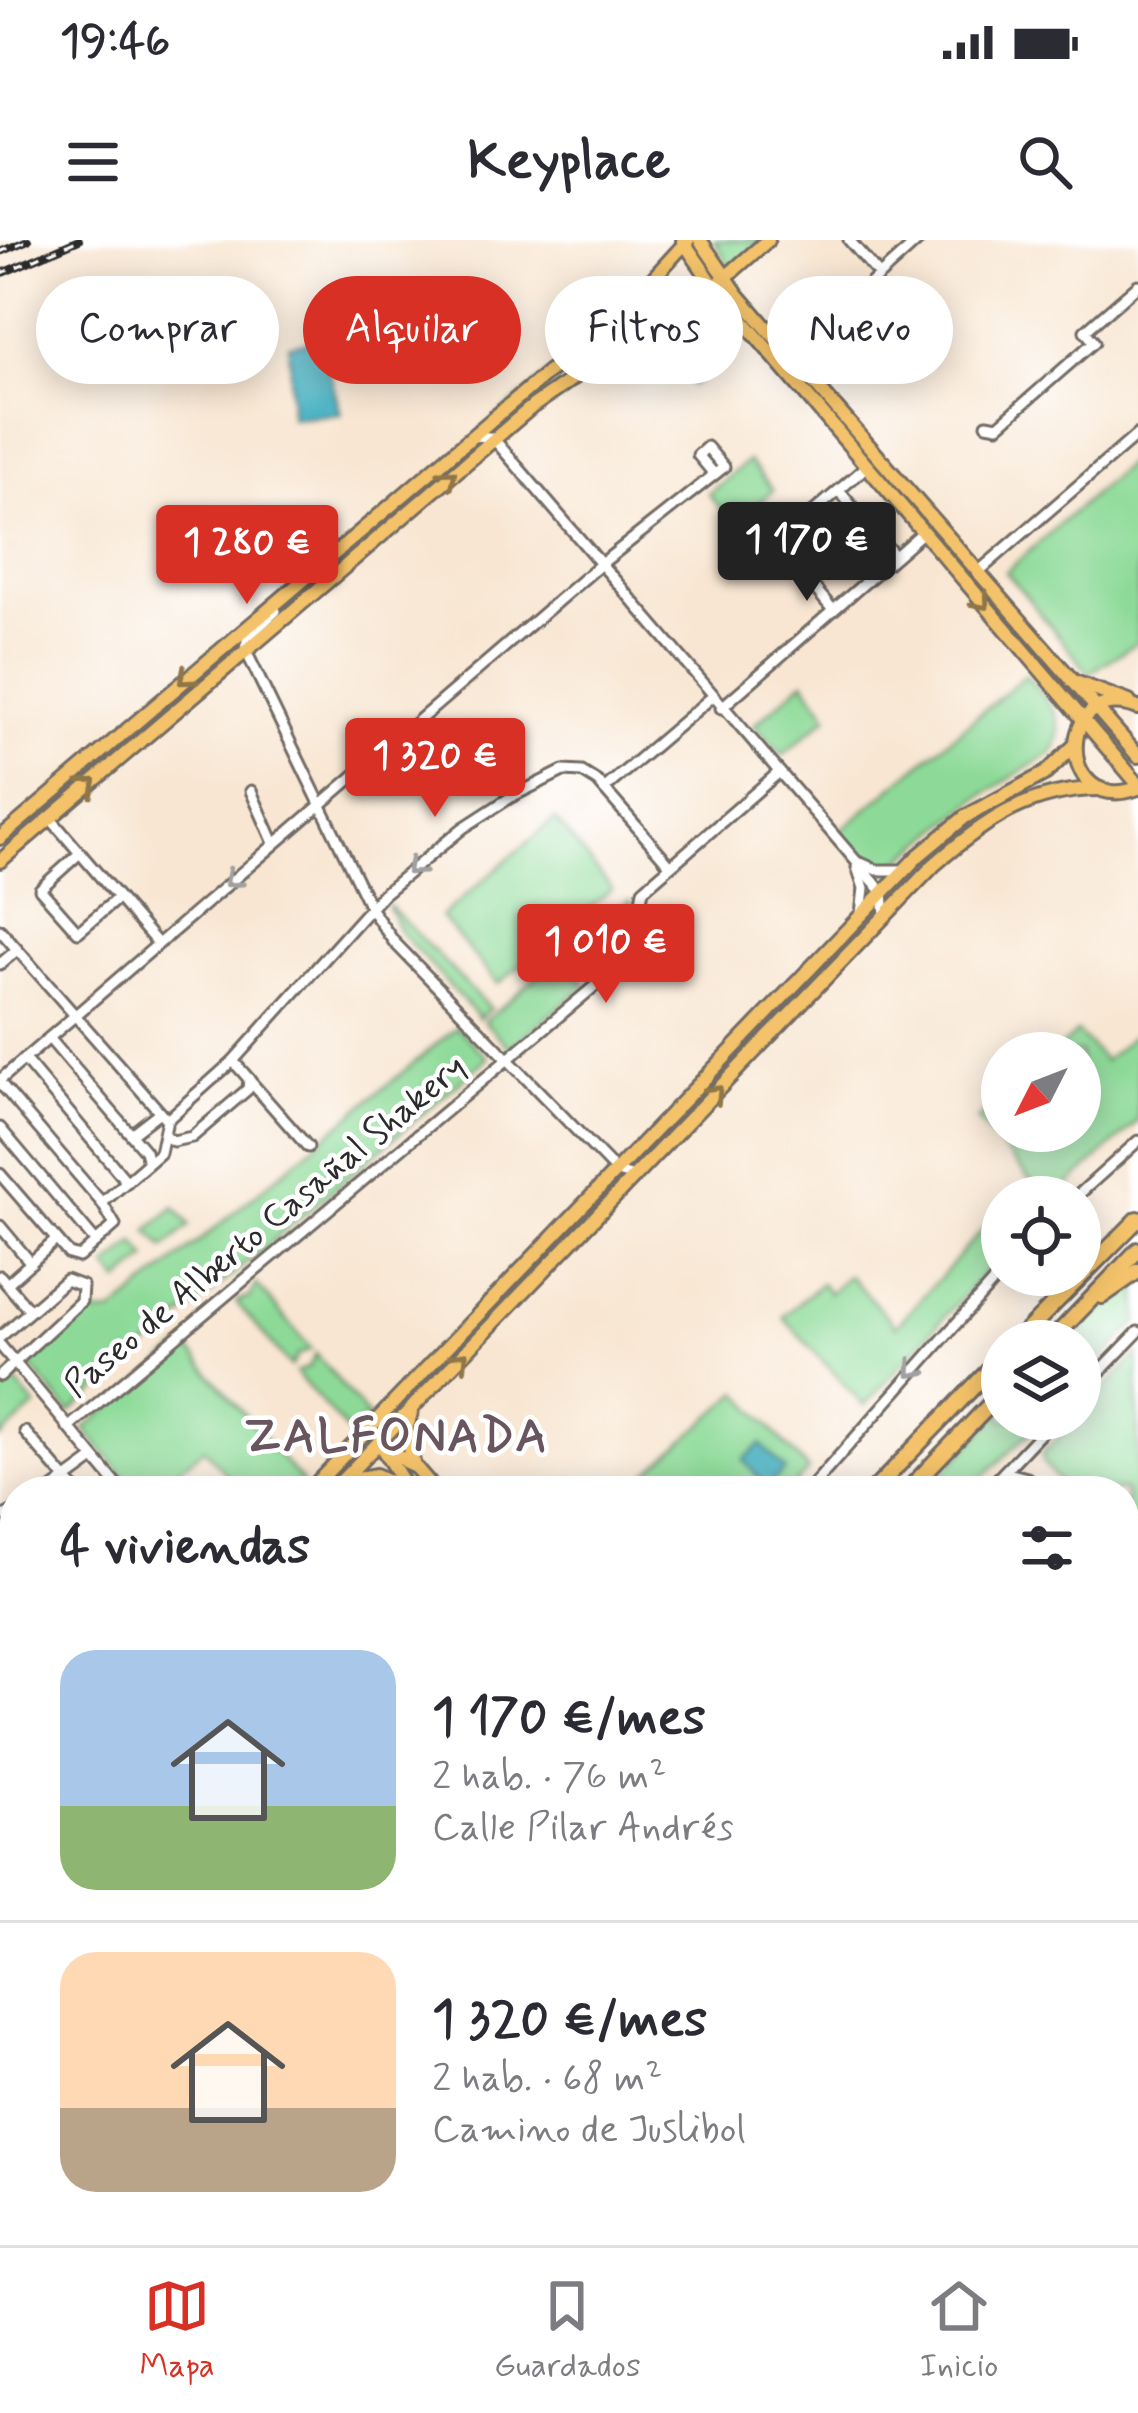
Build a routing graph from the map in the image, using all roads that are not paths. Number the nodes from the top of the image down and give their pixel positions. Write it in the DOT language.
graph roads {
  1 [pos="700,240"];
  2 [pos="768,240"];
  3 [pos="849,240"];
  4 [pos="919,240"];
  5 [pos="685,241"];
  6 [pos="879,275"];
  7 [pos="654,276"];
  8 [pos="713,276"];
  9 [pos="716,276"];
  10 [pos="729,276"];
  11 [pos="1138,285"];
  12 [pos="743,308"];
  13 [pos="743,313"];
  14 [pos="767,332"];
  15 [pos="545,374"];
  16 [pos="562,384"];
  17 [pos="814,384"];
  18 [pos="987,424"];
  19 [pos="1138,434"];
  20 [pos="472,436"];
  21 [pos="494,440"];
  22 [pos="866,467"];
  23 [pos="714,474"];
  24 [pos="839,490"];
  25 [pos="811,514"];
  26 [pos="922,533"];
  27 [pos="895,556"];
  28 [pos="601,565"];
  29 [pos="977,573"];
  30 [pos="307,575"];
  31 [pos="867,581"];
  32 [pos="833,610"];
  33 [pos="246,652"];
  34 [pos="1072,681"];
  35 [pos="712,697"];
  36 [pos="721,707"];
  37 [pos="1136,707"];
  38 [pos="1097,709"];
  39 [pos="1083,721"];
  40 [pos="1074,746"];
  41 [pos="1138,757"];
  42 [pos="777,774"];
  43 [pos="1138,786"];
  44 [pos="604,789"];
  45 [pos="1101,789"];
  46 [pos="251,791"];
  47 [pos="320,804"];
  48 [pos="50,818"];
  49 [pos="0,839"];
  50 [pos="23,842"];
  51 [pos="274,843"];
  52 [pos="80,853"];
  53 [pos="851,857"];
  54 [pos="0,861"];
  55 [pos="670,865"];
  56 [pos="904,870"];
  57 [pos="883,893"];
  58 [pos="118,898"];
  59 [pos="371,909"];
  60 [pos="885,915"];
  61 [pos="858,920"];
  62 [pos="0,930"];
  63 [pos="158,944"];
  64 [pos="17,950"];
  65 [pos="0,964"];
  66 [pos="789,993"];
  67 [pos="795,1010"];
  68 [pos="74,1017"];
  69 [pos="49,1038"];
  70 [pos="24,1059"];
  71 [pos="506,1060"];
  72 [pos="233,1061"];
  73 [pos="0,1081"];
  74 [pos="250,1081"];
  75 [pos="162,1117"];
  76 [pos="0,1128"];
  77 [pos="131,1134"];
  78 [pos="165,1136"];
  79 [pos="1138,1141"];
  80 [pos="308,1147"];
  81 [pos="148,1163"];
  82 [pos="617,1172"];
  83 [pos="0,1174"];
  84 [pos="1099,1176"];
  85 [pos="634,1177"];
  86 [pos="127,1181"];
  87 [pos="102,1203"];
  88 [pos="1138,1219"];
  89 [pos="0,1226"];
  90 [pos="56,1240"];
  91 [pos="96,1242"];
  92 [pos="1138,1250"];
  93 [pos="31,1262"];
  94 [pos="1138,1271"];
  95 [pos="3,1280"];
  96 [pos="981,1296"];
  97 [pos="30,1311"];
  98 [pos="1038,1320"];
  99 [pos="1071,1320"];
  100 [pos="1077,1320"];
  101 [pos="1138,1332"];
  102 [pos="0,1341"];
  103 [pos="14,1362"];
  104 [pos="1101,1370"];
  105 [pos="0,1376"];
  106 [pos="981,1379"];
  107 [pos="416,1404"];
  108 [pos="390,1408"];
  109 [pos="981,1414"];
  110 [pos="68,1428"];
  111 [pos="25,1432"];
  112 [pos="1034,1440"];
  113 [pos="380,1443"];
  114 [pos="1030,1444"];
  115 [pos="347,1450"];
  116 [pos="94,1459"];
  117 [pos="416,1468"];
  118 [pos="1004,1472"];
  119 [pos="64,1476"];
  120 [pos="74,1476"];
  121 [pos="109,1476"];
  122 [pos="323,1476"];
  123 [pos="347,1476"];
  124 [pos="400,1476"];
  125 [pos="423,1476"];
  126 [pos="821,1476"];
  127 [pos="887,1476"];
  128 [pos="921,1476"];
  129 [pos="1000,1476"];
  130 [pos="1019,1476"];
  131 [pos="1027,1476"];
  1 -- 9 [label="main road"];
  2 -- 10 [label="main road"];
  3 -- 6 [label="street"];
  4 -- 6 [label="street"];
  5 -- 7 [label="main road"];
  5 -- 8 [label="main road"];
  11 -- 18 [label="street"];
  12 -- 14 [label="main road"];
  13 -- 22 [label="main road"];
  15 -- 20 [label="main road"];
  16 -- 21 [label="main road"];
  17 -- 29 [label="main road"];
  19 -- 29 [label="street"];
  20 -- 21 [label="street"];
  20 -- 30 [label="main road"];
  21 -- 28 [label="street"];
  33 -- 21 [label="main road, one-way"];
  22 -- 24 [label="street"];
  22 -- 26 [label="main road"];
  23 -- 28 [label="street"];
  24 -- 25 [label="street"];
  24 -- 27 [label="street"];
  25 -- 31 [label="street"];
  25 -- 32 [label="street"];
  26 -- 27 [label="street"];
  26 -- 39 [label="main road, one-way"];
  27 -- 31 [label="street"];
  28 -- 35 [label="street"];
  28 -- 47 [label="street"];
  29 -- 34 [label="main road"];
  30 -- 33 [label="street"];
  30 -- 49 [label="main road, one-way"];
  31 -- 32 [label="street"];
  32 -- 36 [label="street"];
  33 -- 47 [label="street"];
  48 -- 33 [label="main road, one-way"];
  34 -- 37 [label="main road"];
  34 -- 38 [label="main road"];
  35 -- 36 [label="street"];
  35 -- 44 [label="street"];
  36 -- 42 [label="street"];
  37 -- 38 [label="main road"];
  38 -- 39 [label="main road"];
  38 -- 41 [label="main road"];
  39 -- 40 [label="main road"];
  39 -- 43 [label="main road"];
  40 -- 45 [label="main road"];
  40 -- 56 [label="main road"];
  42 -- 53 [label="street"];
  42 -- 55 [label="street"];
  43 -- 45 [label="main road"];
  44 -- 55 [label="street"];
  44 -- 59 [label="street, one-way"];
  45 -- 60 [label="main road"];
  46 -- 51 [label="street"];
  47 -- 51 [label="street"];
  47 -- 59 [label="street"];
  48 -- 50 [label="main road"];
  48 -- 52 [label="street"];
  49 -- 50 [label="street"];
  50 -- 54 [label="main road"];
  51 -- 63 [label="street, one-way"];
  52 -- 58 [label="street"];
  52 -- 58 [label="street"];
  53 -- 56 [label="street"];
  53 -- 57 [label="street"];
  53 -- 61 [label="street"];
  55 -- 71 [label="street, Paseo de Alberto Casañal Shakery"];
  56 -- 57 [label="main road"];
  57 -- 60 [label="street"];
  57 -- 61 [label="main road"];
  58 -- 63 [label="street"];
  59 -- 71 [label="street"];
  59 -- 72 [label="street"];
  60 -- 67 [label="main road"];
  61 -- 66 [label="main road"];
  62 -- 64 [label="street"];
  63 -- 68 [label="street"];
  64 -- 65 [label="street"];
  64 -- 68 [label="street"];
  66 -- 67 [label="street"];
  66 -- 82 [label="main road"];
  85 -- 67 [label="main road, one-way"];
  68 -- 69 [label="street"];
  68 -- 75 [label="street"];
  69 -- 70 [label="street"];
  69 -- 77 [label="street"];
  70 -- 73 [label="street"];
  70 -- 86 [label="street"];
  71 -- 82 [label="street"];
  71 -- 110 [label="street, Paseo de Alberto Casañal Shakery"];
  72 -- 74 [label="street"];
  72 -- 75 [label="street"];
  73 -- 87 [label="street"];
  74 -- 78 [label="street"];
  74 -- 80 [label="street"];
  75 -- 77 [label="street"];
  75 -- 78 [label="street"];
  76 -- 91 [label="street"];
  77 -- 81 [label="street"];
  78 -- 81 [label="street"];
  79 -- 84 [label="street"];
  81 -- 86 [label="street"];
  82 -- 85 [label="street"];
  82 -- 108 [label="main road"];
  83 -- 90 [label="street"];
  107 -- 85 [label="main road, one-way"];
  86 -- 87 [label="street"];
  87 -- 91 [label="street"];
  88 -- 98 [label="highway"];
  89 -- 93 [label="street"];
  90 -- 91 [label="street"];
  90 -- 93 [label="street"];
  92 -- 99 [label="highway"];
  93 -- 95 [label="street"];
  94 -- 100 [label="highway"];
  95 -- 97 [label="street"];
  96 -- 126 [label="street, one-way"];
  97 -- 102 [label="street"];
  97 -- 103 [label="street"];
  101 -- 104 [label="street"];
  102 -- 103 [label="street"];
  103 -- 105 [label="street"];
  103 -- 110 [label="street"];
  106 -- 127 [label="highway"];
  107 -- 113 [label="main road"];
  107 -- 117 [label="main road"];
  108 -- 113 [label="main road"];
  108 -- 115 [label="main road"];
  109 -- 128 [label="highway"];
  110 -- 116 [label="street"];
  111 -- 119 [label="street"];
  112 -- 114 [label="street"];
  113 -- 115 [label="main road"];
  113 -- 117 [label="main road"];
  113 -- 123 [label="main road"];
  113 -- 124 [label="main road"];
  114 -- 118 [label="street"];
  114 -- 131 [label="street"];
  115 -- 122 [label="main road"];
  116 -- 120 [label="street"];
  116 -- 121 [label="street"];
  117 -- 125 [label="main road"];
  118 -- 129 [label="street"];
  118 -- 130 [label="street"];
}
